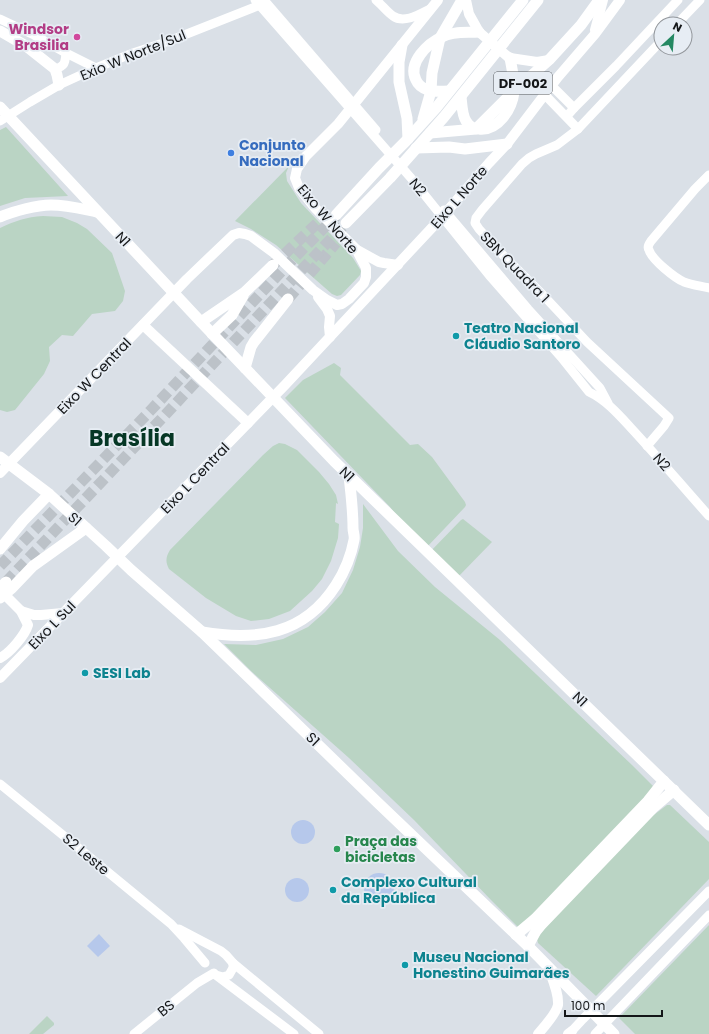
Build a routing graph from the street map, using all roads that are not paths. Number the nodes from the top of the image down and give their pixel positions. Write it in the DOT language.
graph roads {
  1 [pos="255,0"];
  2 [pos="264,0"];
  3 [pos="272,0"];
  4 [pos="376,0"];
  5 [pos="462,0"];
  6 [pos="466,0"];
  7 [pos="523,0"];
  8 [pos="538,0"];
  9 [pos="598,0"];
  10 [pos="602,0"];
  11 [pos="620,0"];
  12 [pos="678,0"];
  13 [pos="700,0"];
  14 [pos="435,4"];
  15 [pos="668,11"];
  16 [pos="665,16"];
  17 [pos="671,16"];
  18 [pos="685,16"];
  19 [pos="0,19"];
  20 [pos="0,31"];
  21 [pos="653,31"];
  22 [pos="479,33"];
  23 [pos="595,34"];
  24 [pos="440,38"];
  25 [pos="402,45"];
  26 [pos="653,49"];
  27 [pos="66,53"];
  28 [pos="509,57"];
  29 [pos="549,60"];
  30 [pos="616,66"];
  31 [pos="96,68"];
  32 [pos="55,69"];
  33 [pos="608,76"];
  34 [pos="627,77"];
  35 [pos="59,85"];
  36 [pos="552,86"];
  37 [pos="617,87"];
  38 [pos="431,91"];
  39 [pos="449,91"];
  40 [pos="514,91"];
  41 [pos="545,95"];
  42 [pos="461,97"];
  43 [pos="0,107"];
  44 [pos="574,108"];
  45 [pos="566,116"];
  46 [pos="0,121"];
  47 [pos="422,123"];
  48 [pos="476,129"];
  49 [pos="578,129"];
  50 [pos="430,133"];
  51 [pos="407,140"];
  52 [pos="507,144"];
  53 [pos="415,149"];
  54 [pos="709,176"];
  55 [pos="97,212"];
  56 [pos="333,213"];
  57 [pos="0,217"];
  58 [pos="348,226"];
  59 [pos="356,250"];
  60 [pos="273,265"];
  61 [pos="398,265"];
  62 [pos="489,275"];
  63 [pos="187,279"];
  64 [pos="709,288"];
  65 [pos="313,290"];
  66 [pos="245,292"];
  67 [pos="288,299"];
  68 [pos="528,309"];
  69 [pos="201,322"];
  70 [pos="143,324"];
  71 [pos="547,330"];
  72 [pos="212,334"];
  73 [pos="330,337"];
  74 [pos="561,357"];
  75 [pos="245,368"];
  76 [pos="286,385"];
  77 [pos="612,409"];
  78 [pos="248,423"];
  79 [pos="647,446"];
  80 [pos="0,457"];
  81 [pos="0,473"];
  82 [pos="349,476"];
  83 [pos="49,494"];
  84 [pos="709,516"];
  85 [pos="86,528"];
  86 [pos="0,548"];
  87 [pos="104,572"];
  88 [pos="2,586"];
  89 [pos="0,598"];
  90 [pos="19,609"];
  91 [pos="63,613"];
  92 [pos="202,632"];
  93 [pos="0,658"];
  94 [pos="0,678"];
  95 [pos="664,781"];
  96 [pos="0,784"];
  97 [pos="674,790"];
  98 [pos="709,825"];
  99 [pos="709,891"];
  100 [pos="709,915"];
  101 [pos="171,924"];
  102 [pos="516,935"];
  103 [pos="528,946"];
  104 [pos="215,949"];
  105 [pos="233,963"];
  106 [pos="548,967"];
  107 [pos="211,970"];
  108 [pos="569,1033"];
  109 [pos="134,1034"];
  110 [pos="294,1034"];
  111 [pos="319,1034"];
  112 [pos="538,1034"];
  113 [pos="595,1034"];
  114 [pos="614,1034"];
  1 -- 62 [label="main road, N2"];
  2 -- 68 [label="main road, N2"];
  3 -- 31 [label="main road, Exio W Norte/Sul"];
  4 -- 14 [label="main road"];
  5 -- 24 [label="highway"];
  6 -- 22 [label="main road"];
  7 -- 39 [label="highway"];
  8 -- 42 [label="highway, DF-002"];
  9 -- 29 [label="highway, DF-002"];
  10 -- 23 [label="main road"];
  11 -- 23 [label="main road, Eixo L Norte"];
  12 -- 15 [label="main road"];
  13 -- 18 [label="main road"];
  14 -- 25 [label="main road, Eixo W Norte"];
  15 -- 16 [label="main road"];
  15 -- 17 [label="main road"];
  19 -- 27 [label="main road"];
  20 -- 32 [label="highway"];
  21 -- 30 [label="main road"];
  22 -- 24 [label="highway"];
  22 -- 28 [label="main road"];
  23 -- 36 [label="main road, Eixo L Norte"];
  24 -- 38 [label="highway"];
  24 -- 38 [label="highway"];
  25 -- 51 [label="highway"];
  25 -- 59 [label="main road, Eixo W Norte"];
  26 -- 34 [label="main road"];
  27 -- 31 [label="main road"];
  27 -- 32 [label="main road"];
  28 -- 29 [label="main road"];
  28 -- 40 [label="highway"];
  29 -- 40 [label="highway, DF-002"];
  30 -- 33 [label="main road"];
  30 -- 34 [label="main road"];
  31 -- 35 [label="main road, Exio W Norte/Sul"];
  32 -- 35 [label="highway"];
  33 -- 37 [label="main road"];
  33 -- 44 [label="main road"];
  34 -- 37 [label="main road"];
  35 -- 46 [label="main road, Exio W Norte/Sul"];
  36 -- 41 [label="main road, Eixo L Norte"];
  36 -- 44 [label="main road"];
  37 -- 49 [label="main road"];
  38 -- 39 [label="highway"];
  38 -- 47 [label="highway"];
  39 -- 47 [label="highway"];
  40 -- 48 [label="highway"];
  41 -- 45 [label="main road"];
  41 -- 52 [label="main road, Eixo L Norte"];
  42 -- 48 [label="highway"];
  42 -- 50 [label="highway, DF-002"];
  43 -- 55 [label="highway, N1"];
  44 -- 45 [label="main road"];
  45 -- 49 [label="main road"];
  47 -- 51 [label="highway"];
  48 -- 50 [label="highway"];
  49 -- 79 [label="main road, SBN Quadra 1"];
  50 -- 53 [label="highway, DF-002"];
  51 -- 56 [label="highway"];
  52 -- 53 [label="highway"];
  52 -- 61 [label="main road, Eixo L Norte"];
  53 -- 58 [label="highway, DF-002"];
  54 -- 64 [label="main road"];
  55 -- 57 [label="highway"];
  55 -- 69 [label="highway, N1"];
  59 -- 61 [label="main road"];
  59 -- 65 [label="main road, Eixo W Norte"];
  60 -- 66 [label="highway"];
  61 -- 73 [label="main road, Eixo L Norte"];
  62 -- 68 [label="main road"];
  62 -- 74 [label="main road, N2"];
  63 -- 65 [label="main road, Eixo W Norte"];
  63 -- 70 [label="main road, Eixo W Central"];
  65 -- 73 [label="main road"];
  66 -- 69 [label="highway"];
  66 -- 72 [label="highway"];
  67 -- 75 [label="highway"];
  68 -- 71 [label="main road, N2"];
  69 -- 72 [label="highway, N1"];
  70 -- 78 [label="main road"];
  70 -- 81 [label="main road, Eixo W Central"];
  71 -- 74 [label="main road"];
  71 -- 77 [label="main road, N2"];
  72 -- 75 [label="highway, N1"];
  73 -- 76 [label="main road, Eixo L Norte"];
  74 -- 77 [label="main road, N2"];
  75 -- 82 [label="highway, N1"];
  76 -- 78 [label="main road, Eixo L Central"];
  77 -- 79 [label="main road, N2"];
  78 -- 87 [label="main road, Eixo L Central"];
  79 -- 84 [label="main road, N2"];
  80 -- 83 [label="highway, S1"];
  82 -- 92 [label="highway"];
  82 -- 95 [label="highway, N1"];
  83 -- 85 [label="highway, S1"];
  83 -- 86 [label="highway"];
  85 -- 89 [label="highway"];
  85 -- 92 [label="highway, S1"];
  87 -- 91 [label="main road, Eixo L Sul"];
  88 -- 90 [label="main road"];
  90 -- 91 [label="main road"];
  90 -- 93 [label="main road"];
  91 -- 94 [label="main road, Eixo L Sul"];
  92 -- 102 [label="highway, S1"];
  95 -- 97 [label="highway, N1"];
  95 -- 102 [label="highway"];
  96 -- 101 [label="main road, S2 Leste"];
  97 -- 98 [label="highway, N1"];
  97 -- 103 [label="highway"];
  99 -- 108 [label="main road"];
  100 -- 113 [label="main road"];
  101 -- 104 [label="main road, S2 Leste"];
  101 -- 107 [label="main road, S2 Leste"];
  102 -- 103 [label="highway, S1"];
  103 -- 106 [label="highway, S1"];
  104 -- 105 [label="main road"];
  104 -- 107 [label="main road"];
  105 -- 107 [label="main road"];
  105 -- 111 [label="main road"];
  106 -- 112 [label="main road"];
  106 -- 114 [label="highway, S1"];
  107 -- 109 [label="main road, BS"];
  107 -- 110 [label="main road, S2 Leste"];
}
